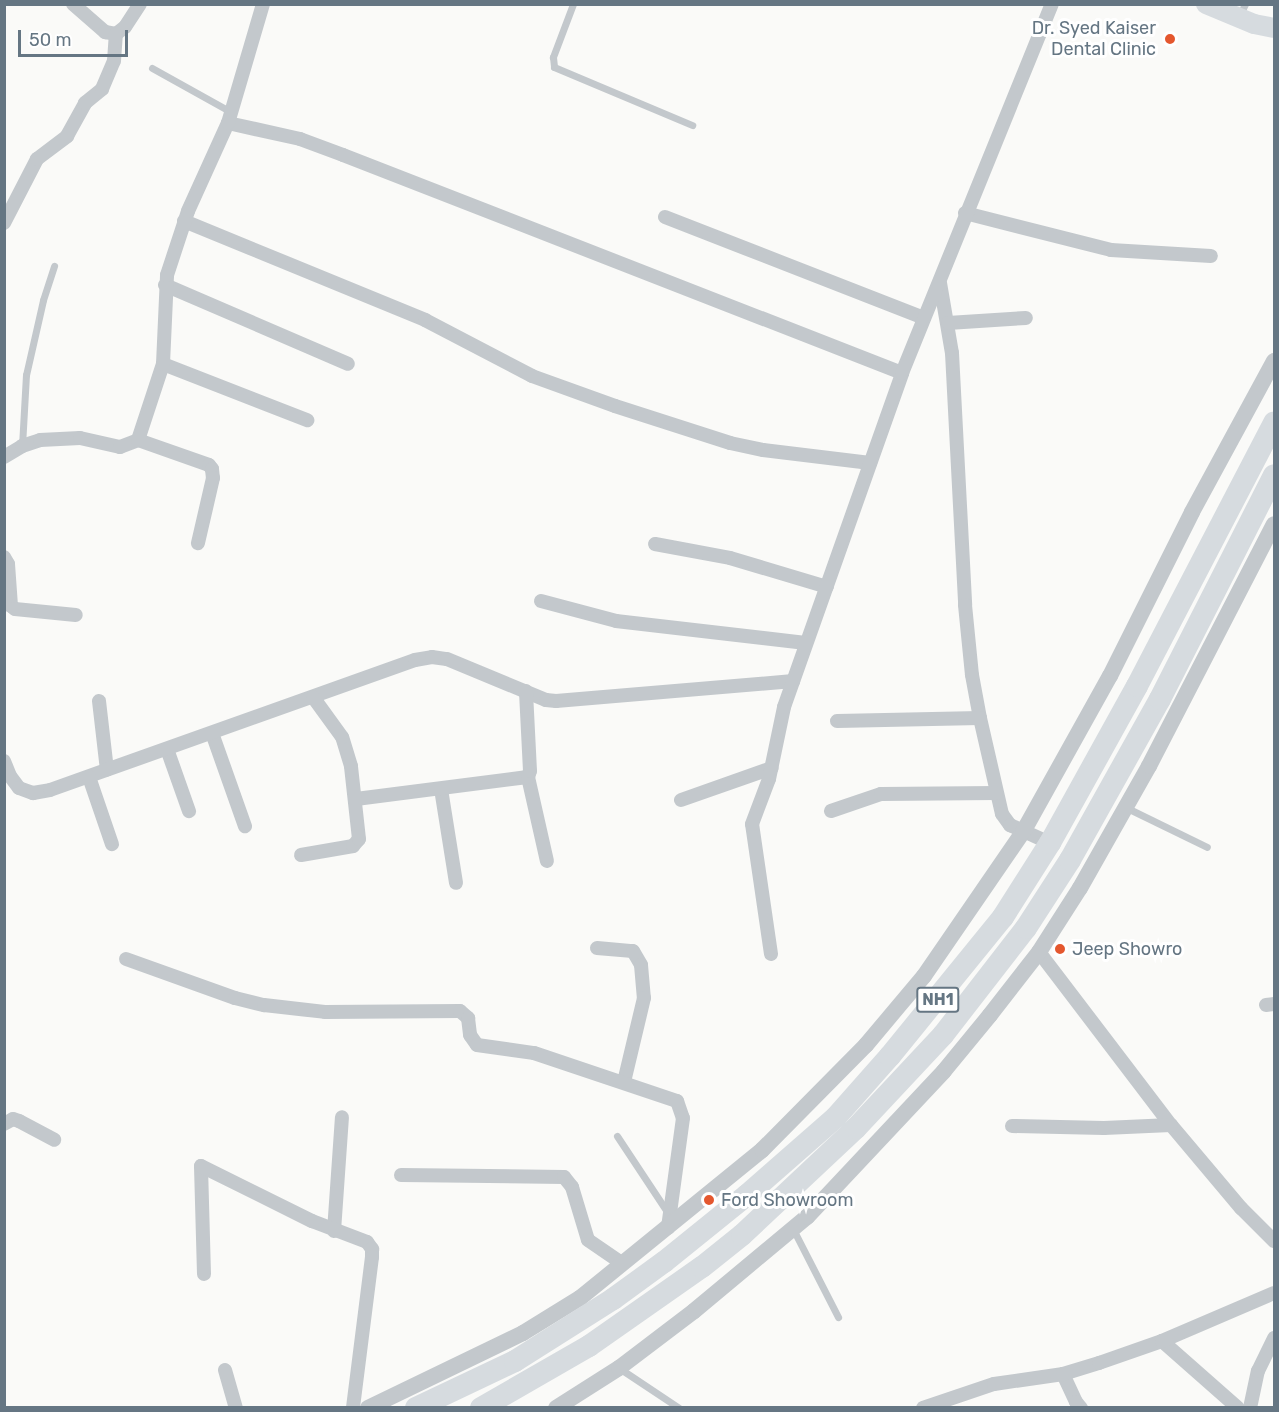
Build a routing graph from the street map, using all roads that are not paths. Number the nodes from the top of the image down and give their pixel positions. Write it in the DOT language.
graph roads {
  1 [pos="73,4"];
  2 [pos="140,4"];
  3 [pos="263,4"];
  4 [pos="573,4"];
  5 [pos="1052,4"];
  6 [pos="1206,4"];
  7 [pos="1246,16"];
  8 [pos="1275,28"];
  9 [pos="116,33"];
  10 [pos="1275,39"];
  11 [pos="152,68"];
  12 [pos="229,118"];
  13 [pos="692,125"];
  14 [pos="965,213"];
  15 [pos="665,217"];
  16 [pos="184,221"];
  17 [pos="4,223"];
  18 [pos="1211,256"];
  19 [pos="54,266"];
  20 [pos="940,284"];
  21 [pos="165,285"];
  22 [pos="924,318"];
  23 [pos="1026,318"];
  24 [pos="948,322"];
  25 [pos="1275,361"];
  26 [pos="163,364"];
  27 [pos="348,364"];
  28 [pos="902,373"];
  29 [pos="307,420"];
  30 [pos="1275,423"];
  31 [pos="138,440"];
  32 [pos="22,446"];
  33 [pos="4,457"];
  34 [pos="870,463"];
  35 [pos="1275,475"];
  36 [pos="1275,524"];
  37 [pos="198,543"];
  38 [pos="655,544"];
  39 [pos="4,557"];
  40 [pos="827,587"];
  41 [pos="541,601"];
  42 [pos="76,615"];
  43 [pos="806,643"];
  44 [pos="793,681"];
  45 [pos="1137,686"];
  46 [pos="526,691"];
  47 [pos="313,697"];
  48 [pos="1160,699"];
  49 [pos="99,701"];
  50 [pos="980,718"];
  51 [pos="837,722"];
  52 [pos="212,733"];
  53 [pos="167,749"];
  54 [pos="4,761"];
  55 [pos="772,768"];
  56 [pos="107,770"];
  57 [pos="89,777"];
  58 [pos="528,777"];
  59 [pos="441,789"];
  60 [pos="996,793"];
  61 [pos="356,800"];
  62 [pos="681,800"];
  63 [pos="1125,807"];
  64 [pos="189,811"];
  65 [pos="831,811"];
  66 [pos="245,826"];
  67 [pos="1023,832"];
  68 [pos="1050,843"];
  69 [pos="112,844"];
  70 [pos="1207,847"];
  71 [pos="301,855"];
  72 [pos="547,861"];
  73 [pos="456,883"];
  74 [pos="597,948"];
  75 [pos="1039,952"];
  76 [pos="771,954"];
  77 [pos="126,959"];
  78 [pos="624,1082"];
  79 [pos="342,1117"];
  80 [pos="4,1124"];
  81 [pos="1171,1125"];
  82 [pos="1012,1126"];
  83 [pos="617,1136"];
  84 [pos="54,1140"];
  85 [pos="401,1175"];
  86 [pos="669,1222"];
  87 [pos="793,1229"];
  88 [pos="334,1231"];
  89 [pos="1275,1241"];
  90 [pos="623,1264"];
  91 [pos="204,1274"];
  92 [pos="1275,1293"];
  93 [pos="838,1317"];
  94 [pos="1275,1338"];
  95 [pos="1162,1341"];
  96 [pos="619,1368"];
  97 [pos="225,1370"];
  98 [pos="1063,1374"];
  99 [pos="955,1395"];
  100 [pos="236,1407"];
  101 [pos="353,1407"];
  102 [pos="368,1407"];
  103 [pos="416,1407"];
  104 [pos="481,1407"];
  105 [pos="556,1407"];
  106 [pos="679,1407"];
  107 [pos="923,1407"];
  108 [pos="963,1407"];
  109 [pos="1081,1407"];
  110 [pos="1238,1407"];
  111 [pos="1250,1407"];
  1 -- 9 [label="street"];
  2 -- 9 [label="street"];
  3 -- 12 [label="street"];
  4 -- 13 [label="lane"];
  5 -- 14 [label="street"];
  6 -- 7 [label="main road"];
  7 -- 8 [label="main road"];
  7 -- 10 [label="main road"];
  9 -- 17 [label="street"];
  11 -- 12 [label="lane"];
  12 -- 16 [label="street"];
  12 -- 28 [label="street"];
  14 -- 18 [label="street"];
  14 -- 20 [label="street"];
  15 -- 22 [label="street"];
  16 -- 21 [label="street"];
  16 -- 34 [label="street"];
  19 -- 32 [label="lane"];
  20 -- 22 [label="street"];
  20 -- 24 [label="street"];
  21 -- 26 [label="street"];
  21 -- 27 [label="street"];
  22 -- 28 [label="street"];
  23 -- 24 [label="street"];
  24 -- 50 [label="street"];
  25 -- 67 [label="street"];
  26 -- 29 [label="street"];
  26 -- 31 [label="street"];
  28 -- 34 [label="street"];
  30 -- 45 [label="highway, NH1"];
  31 -- 32 [label="street"];
  31 -- 37 [label="street"];
  32 -- 33 [label="street"];
  34 -- 40 [label="street"];
  35 -- 48 [label="highway, NH1"];
  36 -- 63 [label="street"];
  38 -- 40 [label="street"];
  39 -- 42 [label="street"];
  40 -- 43 [label="street"];
  41 -- 43 [label="street"];
  43 -- 44 [label="street"];
  44 -- 46 [label="street"];
  44 -- 55 [label="street"];
  45 -- 48 [label="highway"];
  45 -- 68 [label="highway, NH1"];
  46 -- 47 [label="street"];
  46 -- 58 [label="street"];
  47 -- 52 [label="street"];
  47 -- 61 [label="street"];
  48 -- 104 [label="highway, NH1"];
  49 -- 56 [label="street"];
  50 -- 51 [label="street"];
  50 -- 60 [label="street"];
  52 -- 53 [label="street"];
  52 -- 66 [label="street"];
  53 -- 56 [label="street"];
  53 -- 64 [label="street"];
  54 -- 57 [label="street"];
  55 -- 62 [label="street"];
  55 -- 76 [label="street"];
  56 -- 57 [label="street"];
  57 -- 69 [label="street"];
  58 -- 59 [label="street"];
  58 -- 72 [label="street"];
  59 -- 61 [label="street"];
  59 -- 73 [label="street"];
  60 -- 65 [label="street"];
  60 -- 67 [label="street"];
  61 -- 71 [label="street"];
  63 -- 70 [label="lane"];
  63 -- 75 [label="street"];
  67 -- 68 [label="street"];
  67 -- 86 [label="street"];
  68 -- 103 [label="highway, NH1"];
  74 -- 78 [label="street"];
  75 -- 81 [label="street"];
  75 -- 87 [label="street"];
  77 -- 78 [label="street"];
  78 -- 86 [label="street"];
  79 -- 88 [label="street"];
  80 -- 84 [label="street"];
  81 -- 82 [label="street"];
  81 -- 89 [label="street"];
  83 -- 86 [label="lane"];
  85 -- 90 [label="street"];
  86 -- 90 [label="street"];
  87 -- 93 [label="lane"];
  87 -- 96 [label="street"];
  88 -- 91 [label="street"];
  88 -- 101 [label="street"];
  90 -- 102 [label="street"];
  92 -- 95 [label="street"];
  94 -- 111 [label="street"];
  95 -- 98 [label="street"];
  95 -- 110 [label="street"];
  96 -- 105 [label="street"];
  96 -- 106 [label="lane"];
  97 -- 100 [label="street"];
  98 -- 99 [label="street"];
  98 -- 109 [label="street"];
  99 -- 107 [label="street"];
  99 -- 108 [label="street"];
}
